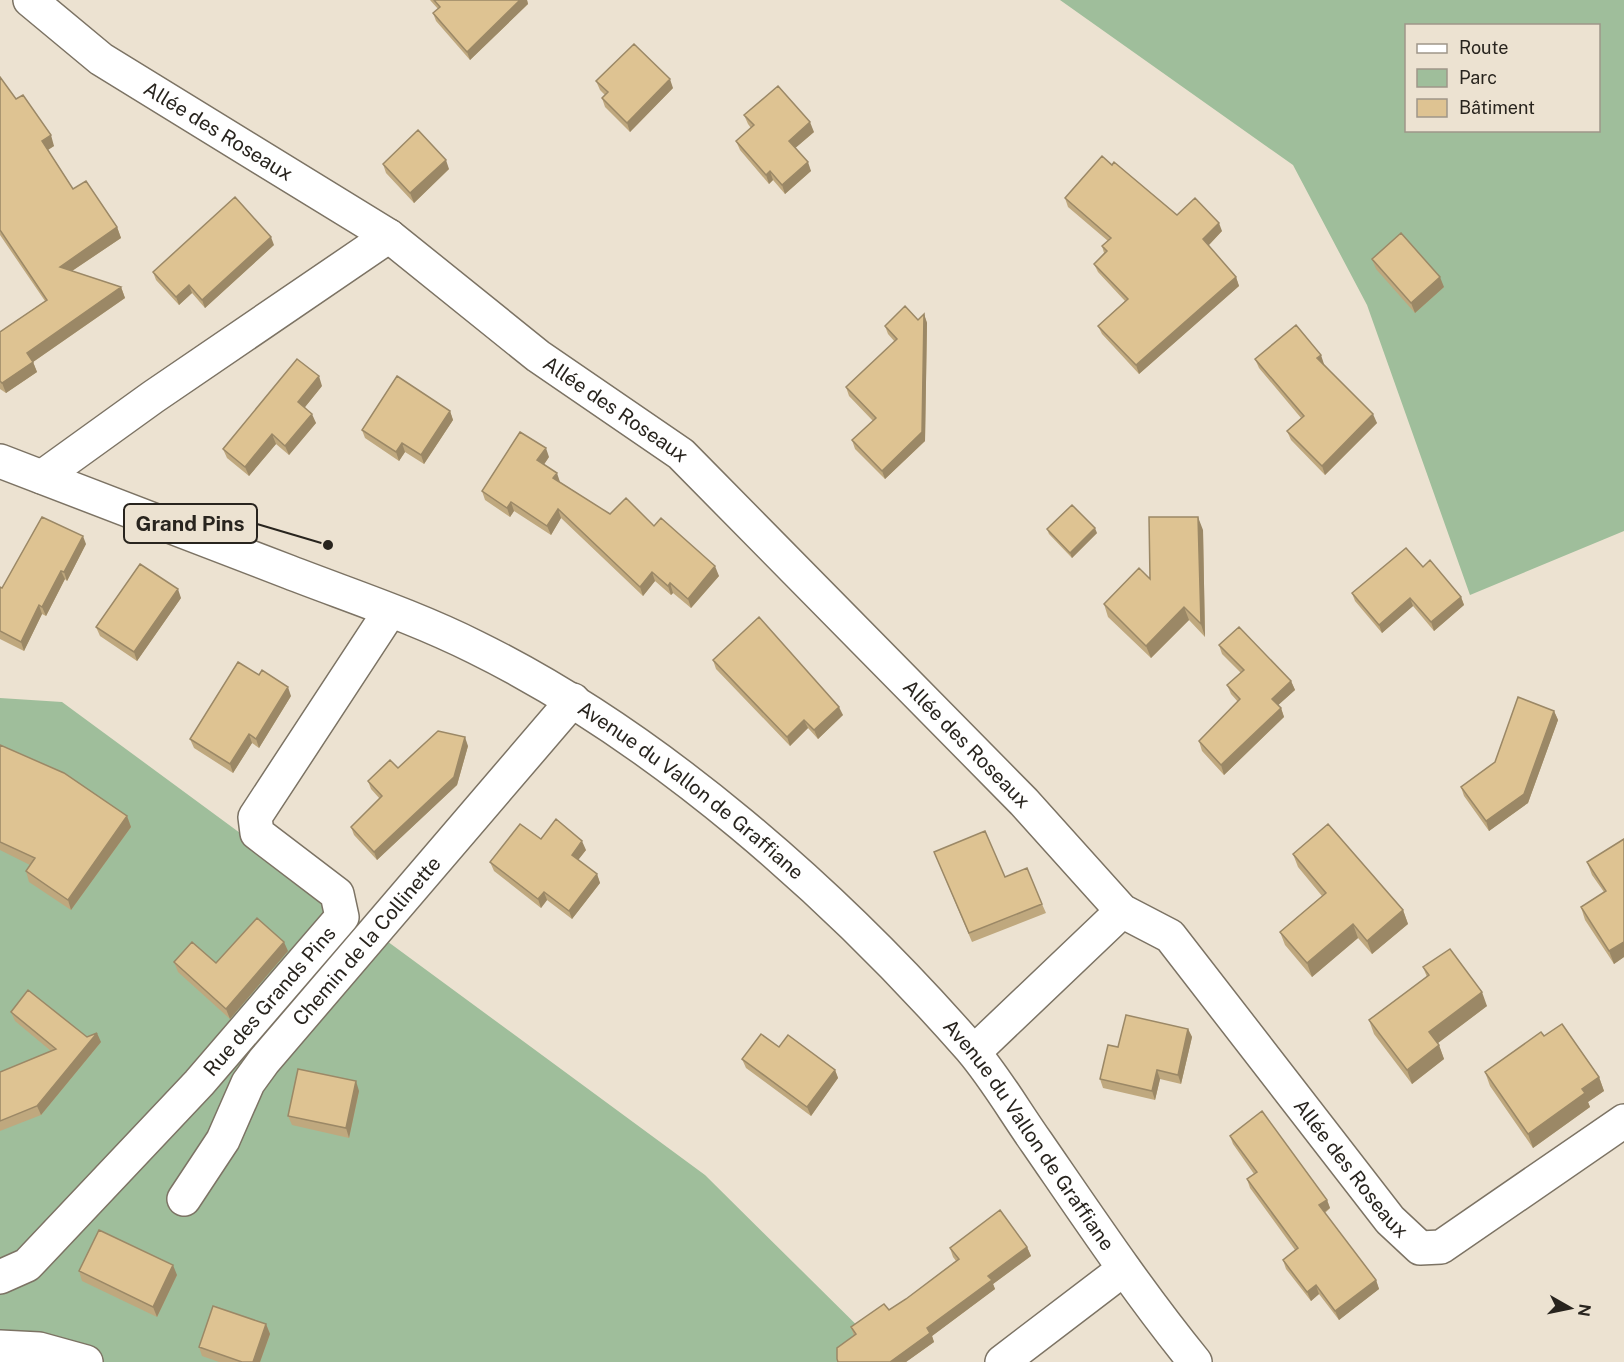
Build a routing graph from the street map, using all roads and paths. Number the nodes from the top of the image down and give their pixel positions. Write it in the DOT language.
graph roads {
  1 [pos="30,0"];
  2 [pos="389,236"];
  3 [pos="0,461"];
  4 [pos="42,477"];
  5 [pos="390,611"];
  6 [pos="573,700"];
  7 [pos="1122,911"];
  8 [pos="974,1052"];
  9 [pos="1624,1122"];
  10 [pos="184,1199"];
  11 [pos="1124,1269"];
  12 [pos="0,1277"];
  13 [pos="0,1347"];
  14 [pos="86,1362"];
  15 [pos="1002,1362"];
  16 [pos="1195,1362"];
  1 -- 2 [label="street, Allée des Roseaux"];
  2 -- 4 [label="street"];
  2 -- 7 [label="street, Allée des Roseaux"];
  3 -- 4 [label="street, Avenue du Vallon de Graffiane"];
  4 -- 5 [label="street, Avenue du Vallon de Graffiane"];
  5 -- 6 [label="street, Avenue du Vallon de Graffiane"];
  5 -- 12 [label="street, Rue des Grands Pins"];
  6 -- 8 [label="street, Avenue du Vallon de Graffiane"];
  6 -- 10 [label="street, Chemin de la Collinette"];
  7 -- 8 [label="street"];
  7 -- 9 [label="street, Allée des Roseaux"];
  8 -- 11 [label="street, Avenue du Vallon de Graffiane"];
  11 -- 15 [label="street"];
  11 -- 16 [label="street, Avenue du Vallon de Graffiane"];
  13 -- 14 [label="street"];
}
